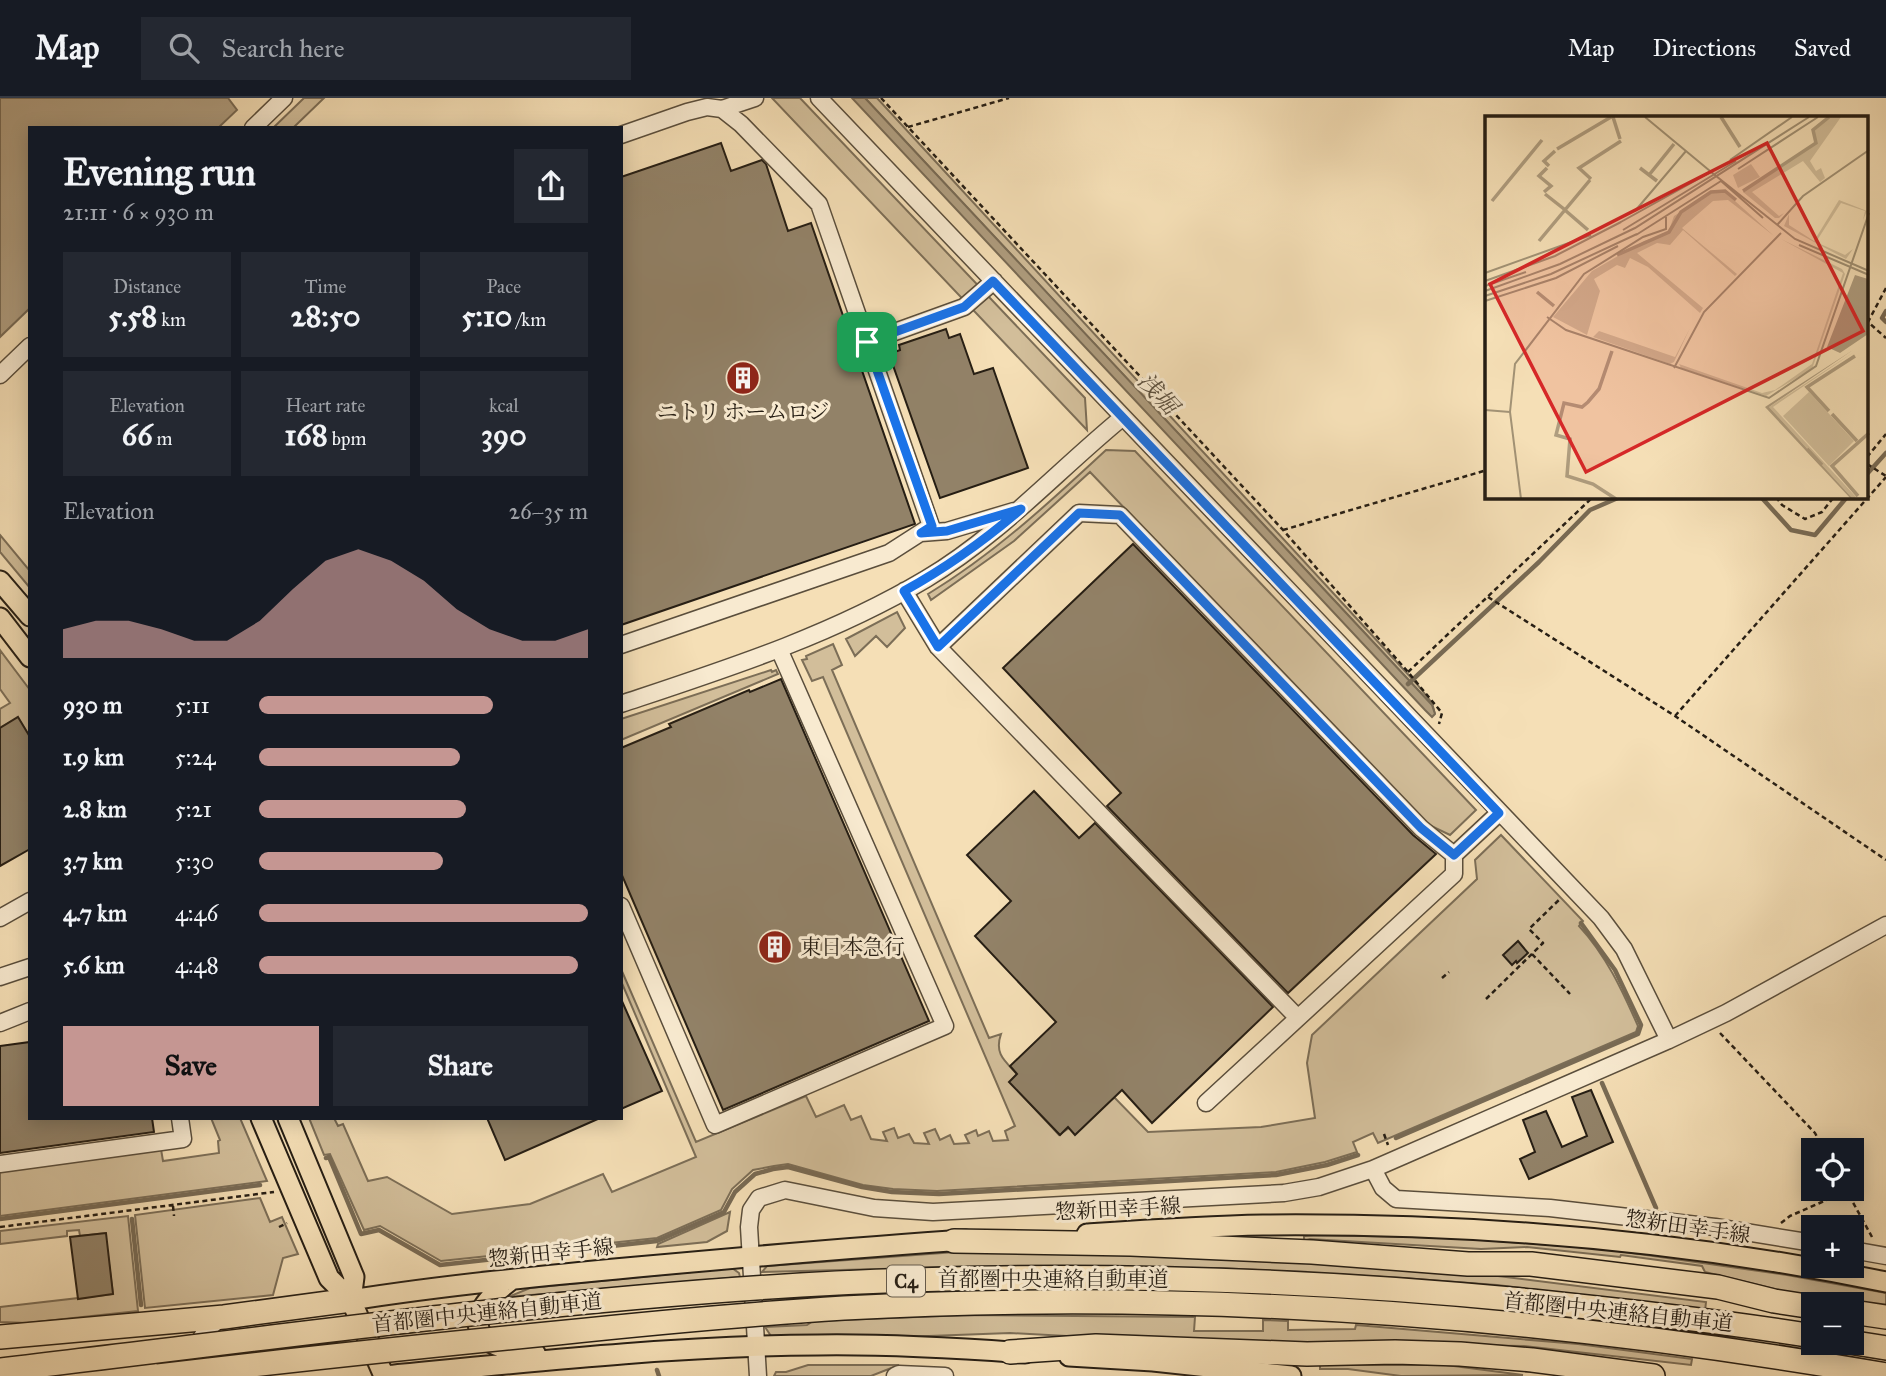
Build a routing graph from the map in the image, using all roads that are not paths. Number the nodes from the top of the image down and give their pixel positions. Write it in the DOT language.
graph roads {
  1 [pos="284,98"];
  2 [pos="755,98"];
  3 [pos="819,98"];
  4 [pos="722,109"];
  5 [pos="255,126"];
  6 [pos="623,134"];
  7 [pos="993,281"];
  8 [pos="867,342"];
  9 [pos="28,348"];
  10 [pos="0,375"];
  11 [pos="1122,417"];
  12 [pos="1021,509"];
  13 [pos="921,533"];
  14 [pos="0,581"];
  15 [pos="904,591"];
  16 [pos="28,614"];
  17 [pos="0,618"];
  18 [pos="623,644"];
  19 [pos="938,647"];
  20 [pos="779,649"];
  21 [pos="28,654"];
  22 [pos="623,703"];
  23 [pos="1499,813"];
  24 [pos="1454,855"];
  25 [pos="28,902"];
  26 [pos="623,911"];
  27 [pos="0,918"];
  28 [pos="1886,925"];
  29 [pos="28,968"];
  30 [pos="0,978"];
  31 [pos="28,1012"];
  32 [pos="1298,1018"];
  33 [pos="0,1023"];
  34 [pos="1669,1040"];
  35 [pos="1206,1103"];
  36 [pos="180,1120"];
  37 [pos="262,1120"];
  38 [pos="289,1120"];
  39 [pos="0,1164"];
  40 [pos="1373,1169"];
  41 [pos="954,1241"];
  42 [pos="1801,1241"];
  43 [pos="1864,1252"];
  44 [pos="751,1256"];
  45 [pos="1884,1256"];
  46 [pos="511,1280"];
  47 [pos="1886,1282"];
  48 [pos="351,1300"];
  49 [pos="1801,1305"];
  50 [pos="1864,1314"];
  51 [pos="224,1317"];
  52 [pos="1886,1317"];
  53 [pos="1801,1334"];
  54 [pos="0,1337"];
  55 [pos="1864,1344"];
  56 [pos="757,1347"];
  57 [pos="1886,1348"];
  58 [pos="1010,1352"];
  59 [pos="581,1356"];
  60 [pos="0,1370"];
  61 [pos="897,1375"];
  62 [pos="1886,1375"];
  63 [pos="158,1376"];
  64 [pos="198,1376"];
  65 [pos="384,1376"];
  66 [pos="758,1376"];
  67 [pos="931,1376"];
  68 [pos="945,1376"];
  69 [pos="1291,1376"];
  70 [pos="1653,1376"];
  1 -- 5 [label="street"];
  2 -- 4 [label="street"];
  3 -- 7 [label="street"];
  4 -- 6 [label="street"];
  4 -- 8 [label="street"];
  7 -- 8 [label="street"];
  7 -- 11 [label="street"];
  8 -- 13 [label="street"];
  9 -- 10 [label="street"];
  11 -- 12 [label="street"];
  11 -- 23 [label="street"];
  12 -- 13 [label="street"];
  12 -- 15 [label="street"];
  13 -- 18 [label="street"];
  14 -- 16 [label="main road"];
  15 -- 19 [label="street"];
  15 -- 20 [label="street"];
  17 -- 21 [label="main road"];
  19 -- 24 [label="street"];
  19 -- 32 [label="street"];
  20 -- 22 [label="street"];
  20 -- 26 [label="street"];
  23 -- 24 [label="street"];
  23 -- 34 [label="street"];
  24 -- 32 [label="street"];
  25 -- 27 [label="street"];
  28 -- 34 [label="street"];
  29 -- 30 [label="street"];
  31 -- 33 [label="street"];
  32 -- 35 [label="street"];
  34 -- 40 [label="street"];
  36 -- 39 [label="street"];
  37 -- 48 [label="main road"];
  38 -- 48 [label="main road"];
  40 -- 42 [label="street"];
  40 -- 44 [label="street"];
  41 -- 44 [label="main road, 惣新田幸手線"];
  41 -- 47 [label="main road, 惣新田幸手線"];
  41 -- 49 [label="highway"];
  43 -- 45 [label="street"];
  44 -- 46 [label="main road, 惣新田幸手線"];
  44 -- 56 [label="street"];
  46 -- 48 [label="main road, 惣新田幸手線"];
  46 -- 59 [label="main road"];
  48 -- 51 [label="highway"];
  48 -- 65 [label="main road"];
  50 -- 52 [label="highway"];
  51 -- 54 [label="highway"];
  51 -- 64 [label="street"];
  53 -- 60 [label="highway, 首都圏中央連絡自動車道 / C4, bridge"];
  55 -- 57 [label="highway"];
  56 -- 58 [label="main road"];
  56 -- 59 [label="main road"];
  56 -- 66 [label="street"];
  58 -- 69 [label="main road"];
  58 -- 70 [label="highway"];
  59 -- 65 [label="main road"];
  61 -- 67 [label="street"];
  62 -- 63 [label="highway, 首都圏中央連絡自動車道 / C4, bridge"];
  67 -- 68 [label="street"];
}
